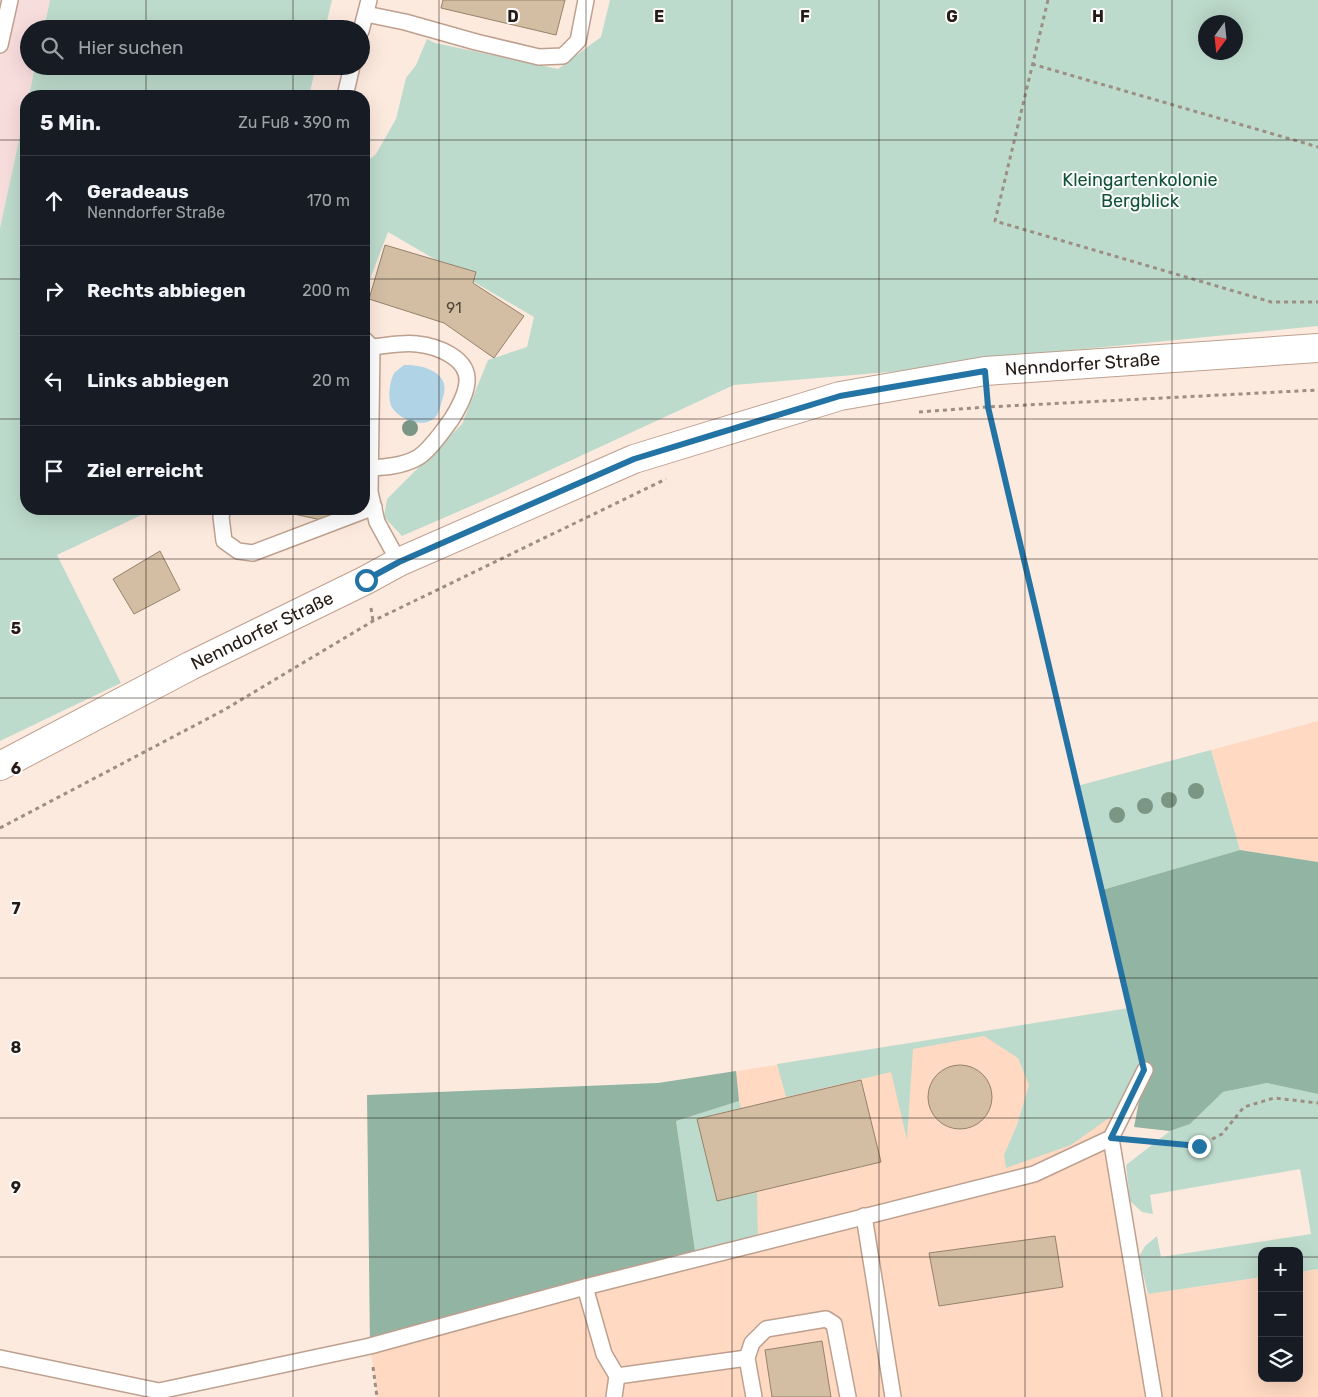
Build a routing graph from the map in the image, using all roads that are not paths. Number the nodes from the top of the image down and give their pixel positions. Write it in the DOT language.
graph roads {
  1 [pos="10,0"];
  2 [pos="586,0"];
  3 [pos="367,7"];
  4 [pos="364,20"];
  5 [pos="0,45"];
  6 [pos="350,75"];
  7 [pos="346,90"];
  8 [pos="370,343"];
  9 [pos="1318,348"];
  10 [pos="370,468"];
  11 [pos="374,507"];
  12 [pos="370,509"];
  13 [pos="222,515"];
  14 [pos="353,515"];
  15 [pos="399,562"];
  16 [pos="0,766"];
  17 [pos="1144,1070"];
  18 [pos="1111,1138"];
  19 [pos="864,1216"];
  20 [pos="585,1287"];
  21 [pos="0,1358"];
  22 [pos="747,1358"];
  23 [pos="617,1376"];
  24 [pos="614,1397"];
  25 [pos="754,1397"];
  26 [pos="848,1397"];
  27 [pos="893,1397"];
  28 [pos="1154,1397"];
  1 -- 5 [label="lane"];
  2 -- 3 [label="lane"];
  3 -- 4 [label="lane"];
  6 -- 7 [label="lane"];
  8 -- 10 [label="lane"];
  9 -- 15 [label="street, Nenndorfer Straße"];
  10 -- 11 [label="lane"];
  11 -- 12 [label="lane"];
  11 -- 15 [label="lane"];
  13 -- 14 [label="lane"];
  15 -- 16 [label="street, Nenndorfer Straße"];
  17 -- 18 [label="lane"];
  18 -- 19 [label="lane"];
  18 -- 28 [label="lane"];
  19 -- 20 [label="lane"];
  19 -- 27 [label="lane"];
  20 -- 21 [label="lane"];
  20 -- 23 [label="lane"];
  22 -- 23 [label="lane"];
  22 -- 25 [label="lane"];
  22 -- 26 [label="lane"];
  23 -- 24 [label="lane"];
}
